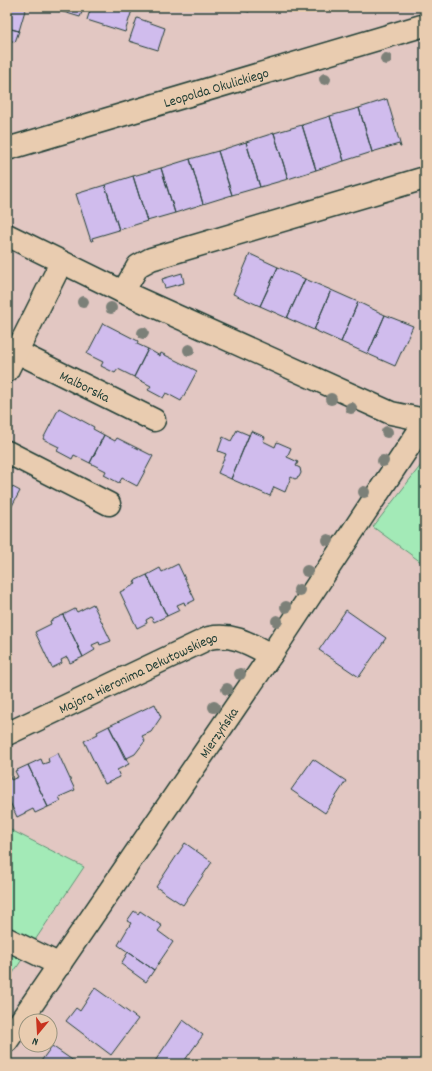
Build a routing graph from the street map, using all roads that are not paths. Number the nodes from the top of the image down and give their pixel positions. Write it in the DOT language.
graph roads {
  1 [pos="425,25"];
  2 [pos="7,149"];
  3 [pos="425,178"];
  4 [pos="7,235"];
  5 [pos="62,263"];
  6 [pos="123,292"];
  7 [pos="17,352"];
  8 [pos="7,371"];
  9 [pos="154,420"];
  10 [pos="425,421"];
  11 [pos="7,452"];
  12 [pos="109,504"];
  13 [pos="271,655"];
  14 [pos="7,734"];
  15 [pos="7,939"];
  16 [pos="60,965"];
  17 [pos="7,1041"];
  1 -- 2 [label="street, Leopolda Okulickiego"];
  3 -- 6 [label="street"];
  4 -- 5 [label="street"];
  5 -- 6 [label="street"];
  5 -- 7 [label="street"];
  6 -- 10 [label="street"];
  7 -- 8 [label="street"];
  7 -- 9 [label="street, Malborska"];
  10 -- 13 [label="street, Mierzyńska"];
  11 -- 12 [label="street"];
  13 -- 14 [label="street, Majora Hieronima Dekutowskiego"];
  13 -- 16 [label="street, Mierzyńska"];
  15 -- 16 [label="street"];
  16 -- 17 [label="street, Mierzyńska"];
}
